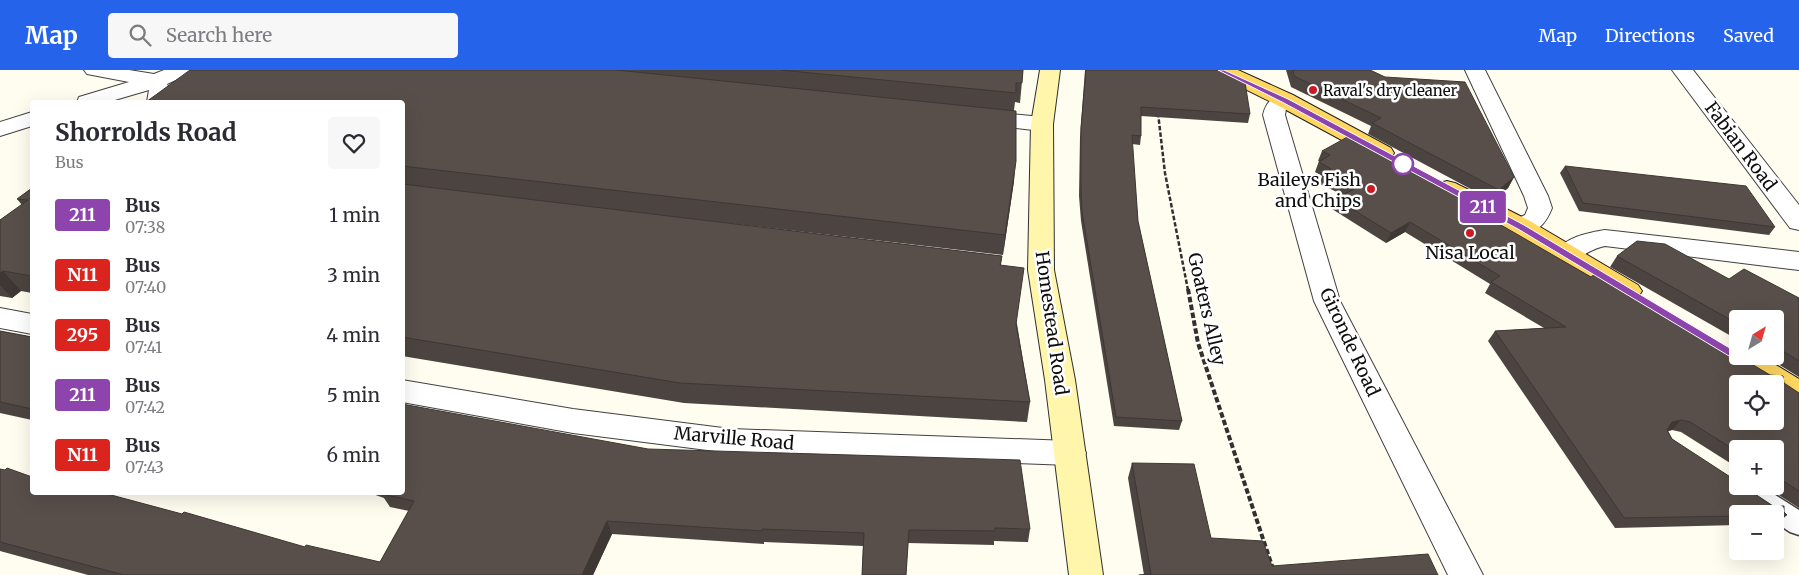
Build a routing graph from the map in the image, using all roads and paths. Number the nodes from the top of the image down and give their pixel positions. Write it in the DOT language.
graph roads {
  1 [pos="94,70"];
  2 [pos="182,70"];
  3 [pos="1050,70"];
  4 [pos="1222,70"];
  5 [pos="1475,70"];
  6 [pos="1682,70"];
  7 [pos="156,81"];
  8 [pos="94,100"];
  9 [pos="158,100"];
  10 [pos="1285,100"];
  11 [pos="1158,107"];
  12 [pos="963,116"];
  13 [pos="30,120"];
  14 [pos="1042,124"];
  15 [pos="0,129"];
  16 [pos="1398,162"];
  17 [pos="1425,176"];
  18 [pos="1799,222"];
  19 [pos="1521,227"];
  20 [pos="1567,254"];
  21 [pos="1799,261"];
  22 [pos="1652,305"];
  23 [pos="0,318"];
  24 [pos="30,324"];
  25 [pos="1752,365"];
  26 [pos="405,392"];
  27 [pos="1799,393"];
  28 [pos="1070,453"];
  29 [pos="1754,495"];
  30 [pos="1799,524"];
  31 [pos="1086,575"];
  32 [pos="1275,575"];
  33 [pos="1466,575"];
  1 -- 7 [label="street"];
  2 -- 7 [label="street"];
  3 -- 14 [label="street, Homestead Road"];
  4 -- 10 [label="main road"];
  5 -- 19 [label="street"];
  6 -- 18 [label="street, Fabian Road"];
  7 -- 8 [label="street"];
  7 -- 9 [label="street"];
  10 -- 16 [label="main road"];
  10 -- 33 [label="street, Gironde Road"];
  11 -- 32 [label="path, Goaters Alley"];
  12 -- 14 [label="street"];
  13 -- 15 [label="street"];
  14 -- 28 [label="street, Homestead Road"];
  17 -- 19 [label="main road"];
  19 -- 20 [label="main road"];
  20 -- 21 [label="street"];
  20 -- 22 [label="main road"];
  23 -- 24 [label="street"];
  25 -- 27 [label="main road"];
  26 -- 28 [label="street, Marville Road"];
  28 -- 31 [label="street, Homestead Road"];
  29 -- 30 [label="lane"];
}
